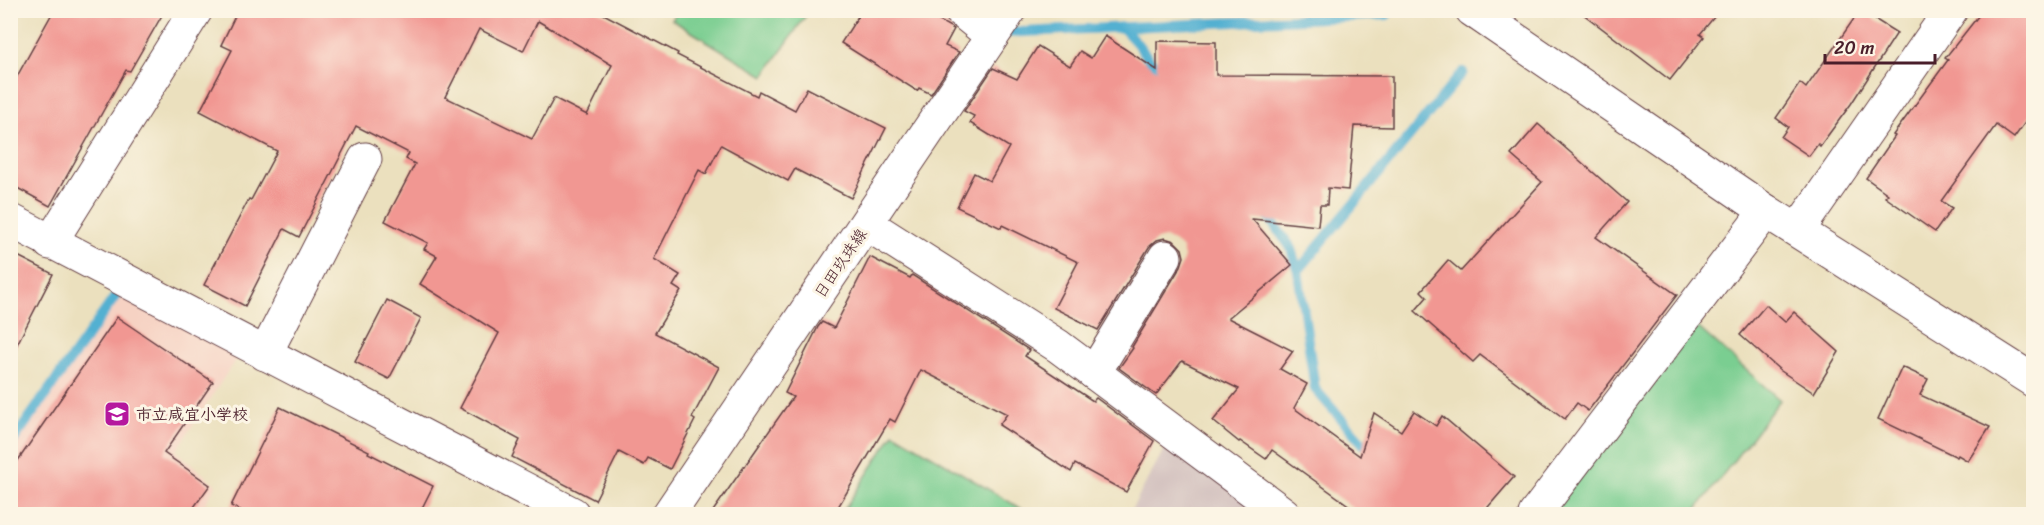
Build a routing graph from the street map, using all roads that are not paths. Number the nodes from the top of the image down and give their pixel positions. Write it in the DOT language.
graph roads {
  1 [pos="196,10"];
  2 [pos="960,10"];
  3 [pos="1472,10"];
  4 [pos="1951,10"];
  5 [pos="1001,23"];
  6 [pos="365,159"];
  7 [pos="1766,211"];
  8 [pos="10,220"];
  9 [pos="867,224"];
  10 [pos="1798,230"];
  11 [pos="50,243"];
  12 [pos="1165,257"];
  13 [pos="265,354"];
  14 [pos="1094,373"];
  15 [pos="2034,381"];
  16 [pos="573,514"];
  17 [pos="669,514"];
  18 [pos="1284,514"];
  19 [pos="1535,514"];
  1 -- 11 [label="street"];
  2 -- 5 [label="street"];
  3 -- 7 [label="street"];
  4 -- 10 [label="street"];
  5 -- 9 [label="street, 日田玖珠線"];
  6 -- 13 [label="street"];
  7 -- 10 [label="street"];
  7 -- 19 [label="street"];
  8 -- 11 [label="street"];
  9 -- 14 [label="street"];
  9 -- 17 [label="street, 日田玖珠線"];
  10 -- 15 [label="street"];
  11 -- 13 [label="street"];
  12 -- 14 [label="street"];
  13 -- 16 [label="street"];
  14 -- 18 [label="street"];
}
